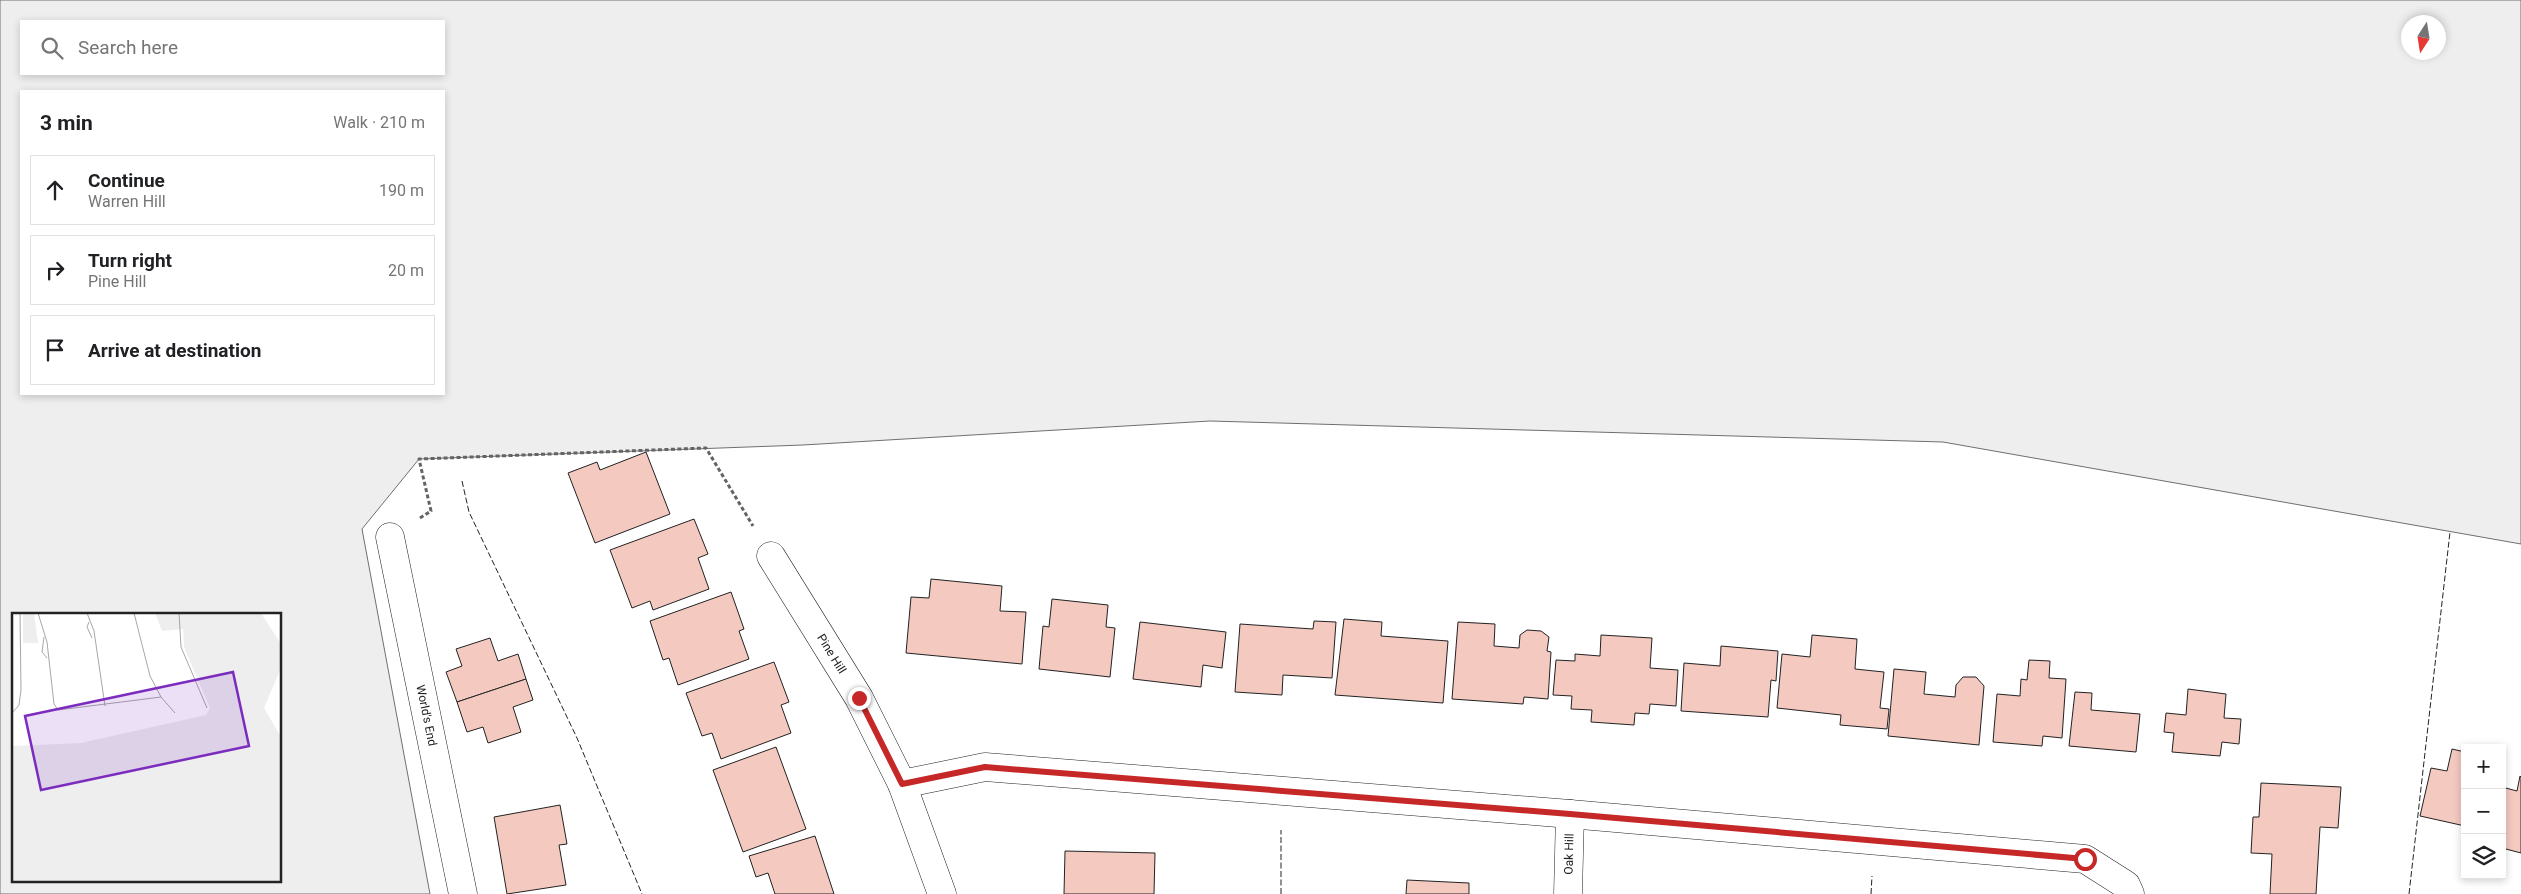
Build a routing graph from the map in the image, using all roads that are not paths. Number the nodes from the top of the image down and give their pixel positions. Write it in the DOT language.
graph roads {
  1 [pos="390,537"];
  2 [pos="771,556"];
  3 [pos="902,784"];
  4 [pos="1570,814"];
  5 [pos="463,894"];
  6 [pos="942,894"];
  7 [pos="1568,894"];
  8 [pos="2130,894"];
  1 -- 5 [label="street, World's End"];
  2 -- 3 [label="street, Pine Hill"];
  3 -- 4 [label="street"];
  3 -- 6 [label="street, Pine Hill"];
  4 -- 7 [label="street, Oak Hill"];
  4 -- 8 [label="street"];
}
